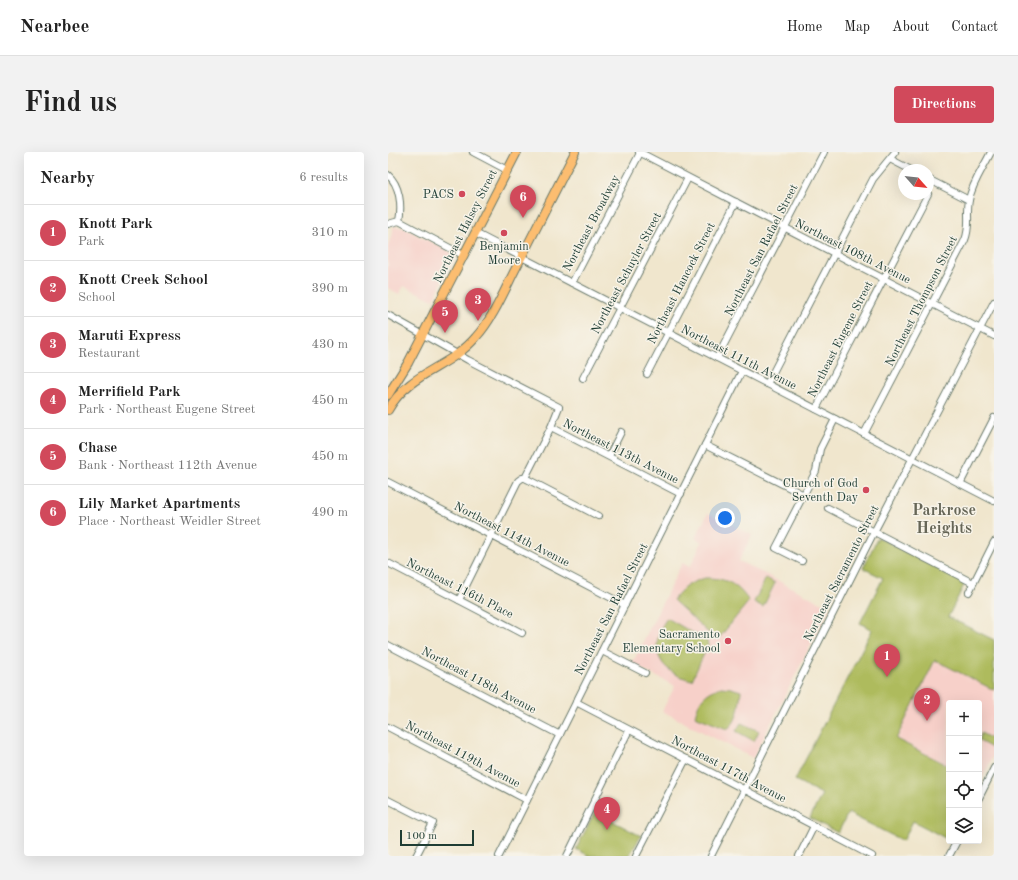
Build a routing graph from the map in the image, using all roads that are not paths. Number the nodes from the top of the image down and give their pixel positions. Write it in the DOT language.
graph roads {
  1 [pos="473,152"];
  2 [pos="516,152"];
  3 [pos="576,152"];
  4 [pos="639,152"];
  5 [pos="824,152"];
  6 [pos="896,152"];
  7 [pos="991,152"];
  8 [pos="890,160"];
  9 [pos="898,164"];
  10 [pos="507,170"];
  11 [pos="388,175"];
  12 [pos="688,178"];
  13 [pos="934,182"];
  14 [pos="925,200"];
  15 [pos="969,200"];
  16 [pos="736,202"];
  17 [pos="399,221"];
  18 [pos="388,224"];
  19 [pos="785,228"];
  20 [pos="475,233"];
  21 [pos="835,254"];
  22 [pos="463,255"];
  23 [pos="521,257"];
  24 [pos="884,279"];
  25 [pos="572,283"];
  26 [pos="994,302"];
  27 [pos="932,304"];
  28 [pos="620,308"];
  29 [pos="388,316"];
  30 [pos="980,329"];
  31 [pos="668,333"];
  32 [pos="422,335"];
  33 [pos="994,336"];
  34 [pos="459,354"];
  35 [pos="717,358"];
  36 [pos="742,371"];
  37 [pos="647,374"];
  38 [pos="583,378"];
  39 [pos="767,384"];
  40 [pos="388,395"];
  41 [pos="388,410"];
  42 [pos="816,410"];
  43 [pos="994,418"];
  44 [pos="835,419"];
  45 [pos="551,427"];
  46 [pos="621,432"];
  47 [pos="864,434"];
  48 [pos="705,445"];
  49 [pos="609,456"];
  50 [pos="912,459"];
  51 [pos="525,478"];
  52 [pos="388,482"];
  53 [pos="960,484"];
  54 [pos="681,494"];
  55 [pos="804,494"];
  56 [pos="994,501"];
  57 [pos="828,508"];
  58 [pos="598,516"];
  59 [pos="874,532"];
  60 [pos="491,535"];
  61 [pos="994,542"];
  62 [pos="802,561"];
  63 [pos="388,563"];
  64 [pos="973,583"];
  65 [pos="969,592"];
  66 [pos="458,600"];
  67 [pos="625,605"];
  68 [pos="522,633"];
  69 [pos="388,645"];
  70 [pos="602,651"];
  71 [pos="645,673"];
  72 [pos="576,702"];
  73 [pos="388,727"];
  74 [pos="629,730"];
  75 [pos="560,735"];
  76 [pos="686,759"];
  77 [pos="994,768"];
  78 [pos="744,790"];
  79 [pos="982,792"];
  80 [pos="388,800"];
  81 [pos="527,800"];
  82 [pos="814,826"];
  83 [pos="955,844"];
  84 [pos="416,856"];
  85 [pos="499,856"];
  86 [pos="567,856"];
  87 [pos="636,856"];
  88 [pos="711,856"];
  89 [pos="799,856"];
  90 [pos="872,856"];
  91 [pos="949,856"];
  1 -- 10 [label="street"];
  2 -- 10 [label="main road, Northeast Halsey Street"];
  3 -- 23 [label="main road"];
  4 -- 12 [label="street, Northeast 108th Avenue"];
  4 -- 25 [label="street, Northeast Broadway"];
  5 -- 19 [label="street, Northeast San Rafael Street"];
  6 -- 8 [label="street"];
  7 -- 15 [label="street, Northeast Thompson Street"];
  8 -- 9 [label="street"];
  8 -- 21 [label="street"];
  10 -- 20 [label="main road, Northeast Halsey Street"];
  11 -- 17 [label="street"];
  12 -- 16 [label="street, Northeast 108th Avenue"];
  12 -- 28 [label="street, Northeast Schuyler Street"];
  13 -- 15 [label="street"];
  14 -- 24 [label="street, Northeast Eugene Street"];
  15 -- 27 [label="street, Northeast Thompson Street"];
  16 -- 19 [label="street, Northeast 108th Avenue"];
  16 -- 31 [label="street, Northeast Hancock Street"];
  17 -- 18 [label="street"];
  17 -- 22 [label="street"];
  19 -- 21 [label="street, Northeast 108th Avenue"];
  19 -- 35 [label="street, Northeast San Rafael Street"];
  20 -- 22 [label="main road, Northeast Halsey Street"];
  20 -- 23 [label="street, Northeast 111th Avenue"];
  21 -- 24 [label="street, Northeast 108th Avenue"];
  21 -- 39 [label="street"];
  22 -- 32 [label="main road, Northeast Halsey Street"];
  23 -- 25 [label="street, Northeast 111th Avenue"];
  23 -- 34 [label="main road"];
  24 -- 27 [label="street, Northeast 108th Avenue"];
  24 -- 42 [label="street, Northeast Eugene Street"];
  25 -- 28 [label="street, Northeast 111th Avenue"];
  26 -- 30 [label="street, Northeast Sacramento Street"];
  27 -- 30 [label="street, Northeast 108th Avenue"];
  27 -- 47 [label="street, Northeast Thompson Street"];
  28 -- 31 [label="street, Northeast 111th Avenue"];
  28 -- 38 [label="street, Northeast Schuyler Street"];
  29 -- 32 [label="street"];
  30 -- 33 [label="street, Northeast 108th Avenue"];
  30 -- 50 [label="street, Northeast Sacramento Street"];
  31 -- 35 [label="street, Northeast 111th Avenue"];
  31 -- 37 [label="street, Northeast Hancock Street"];
  32 -- 34 [label="street"];
  32 -- 40 [label="main road, Northeast Halsey Street"];
  34 -- 41 [label="main road"];
  34 -- 45 [label="street"];
  35 -- 36 [label="street, Northeast 111th Avenue"];
  36 -- 39 [label="street, Northeast 111th Avenue"];
  36 -- 48 [label="street, Northeast San Rafael Street"];
  39 -- 42 [label="street, Northeast 111th Avenue"];
  42 -- 44 [label="street, Northeast 111th Avenue"];
  43 -- 53 [label="street"];
  44 -- 47 [label="street, Northeast 111th Avenue"];
  44 -- 55 [label="street"];
  45 -- 49 [label="street, Northeast 113th Avenue"];
  45 -- 51 [label="street"];
  46 -- 49 [label="street"];
  47 -- 50 [label="street, Northeast 111th Avenue"];
  48 -- 54 [label="street, Northeast San Rafael Street"];
  48 -- 55 [label="street"];
  49 -- 54 [label="street, Northeast 113th Avenue"];
  50 -- 53 [label="street, Northeast 111th Avenue"];
  50 -- 59 [label="street, Northeast Sacramento Street"];
  51 -- 58 [label="street"];
  51 -- 60 [label="street"];
  52 -- 60 [label="street, Northeast 114th Avenue"];
  53 -- 56 [label="street, Northeast 111th Avenue"];
  54 -- 67 [label="street, Northeast San Rafael Street"];
  55 -- 62 [label="street"];
  57 -- 59 [label="street"];
  59 -- 64 [label="street"];
  59 -- 78 [label="street, Northeast Sacramento Street"];
  60 -- 66 [label="street"];
  60 -- 67 [label="street, Northeast 114th Avenue"];
  61 -- 64 [label="street"];
  63 -- 66 [label="street, Northeast 116th Place"];
  64 -- 65 [label="street"];
  66 -- 68 [label="street, Northeast 116th Place"];
  67 -- 70 [label="street, Northeast San Rafael Street"];
  69 -- 75 [label="street, Northeast 118th Avenue"];
  70 -- 71 [label="street"];
  70 -- 72 [label="street, Northeast San Rafael Street"];
  72 -- 74 [label="street, Northeast 117th Avenue"];
  72 -- 75 [label="street, Northeast San Rafael Street"];
  73 -- 81 [label="street, Northeast 119th Avenue"];
  74 -- 76 [label="street, Northeast 117th Avenue"];
  74 -- 86 [label="street"];
  75 -- 81 [label="street, Northeast San Rafael Street"];
  76 -- 78 [label="street, Northeast 117th Avenue"];
  76 -- 87 [label="street"];
  77 -- 79 [label="street"];
  78 -- 82 [label="street, Northeast 117th Avenue"];
  78 -- 88 [label="street, Northeast Sacramento Street"];
  80 -- 84 [label="street"];
  81 -- 85 [label="street, Northeast San Rafael Street"];
  82 -- 89 [label="street"];
  82 -- 90 [label="street, Northeast 117th Avenue"];
  83 -- 91 [label="street"];
}
